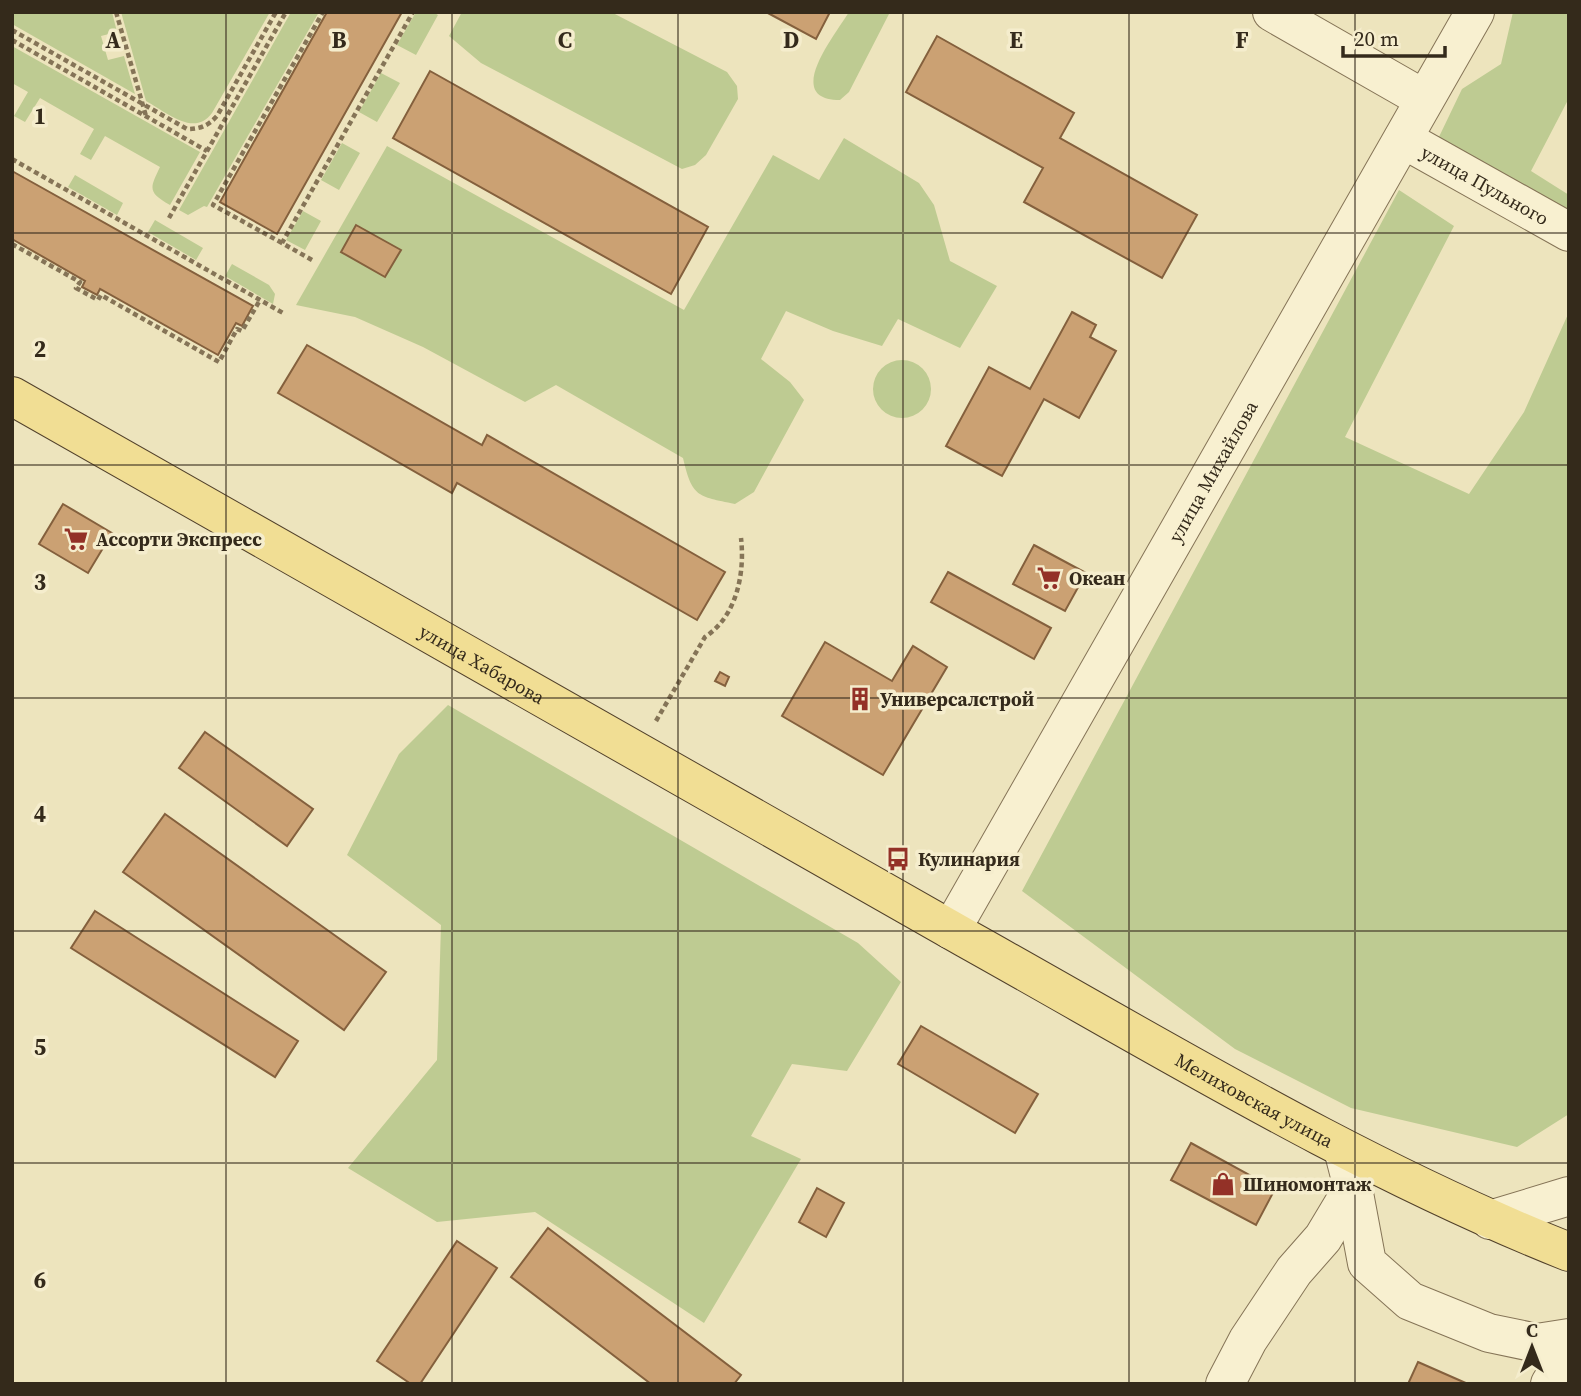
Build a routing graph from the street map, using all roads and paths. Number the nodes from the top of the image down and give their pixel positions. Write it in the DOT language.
graph roads {
  1 [pos="116,12"];
  2 [pos="276,12"];
  3 [pos="286,12"];
  4 [pos="323,12"];
  5 [pos="413,12"];
  6 [pos="1272,12"];
  7 [pos="1475,12"];
  8 [pos="12,30"];
  9 [pos="12,40"];
  10 [pos="1424,99"];
  11 [pos="142,103"];
  12 [pos="146,116"];
  13 [pos="1403,139"];
  14 [pos="207,151"];
  15 [pos="12,159"];
  16 [pos="169,218"];
  17 [pos="1569,232"];
  18 [pos="282,243"];
  19 [pos="12,244"];
  20 [pos="312,260"];
  21 [pos="260,300"];
  22 [pos="283,313"];
  23 [pos="12,396"];
  24 [pos="741,538"];
  25 [pos="656,721"];
  26 [pos="951,930"];
  27 [pos="1343,1149"];
  28 [pos="1353,1188"];
  29 [pos="1569,1196"];
  30 [pos="1490,1220"];
  31 [pos="1569,1252"];
  32 [pos="1569,1338"];
  33 [pos="1569,1353"];
  34 [pos="1225,1384"];
  35 [pos="1550,1384"];
  1 -- 11 [label="path"];
  2 -- 11 [label="path"];
  3 -- 14 [label="path"];
  4 -- 18 [label="path"];
  5 -- 18 [label="path"];
  6 -- 10 [label="street"];
  7 -- 10 [label="street, улица Михайлова"];
  8 -- 11 [label="path"];
  9 -- 12 [label="path"];
  10 -- 13 [label="street, улица Михайлова"];
  11 -- 12 [label="path"];
  12 -- 14 [label="path"];
  13 -- 17 [label="street, улица Пульного"];
  13 -- 26 [label="street, улица Михайлова"];
  14 -- 16 [label="path"];
  15 -- 21 [label="path"];
  18 -- 20 [label="path"];
  19 -- 21 [label="path"];
  21 -- 22 [label="path"];
  23 -- 26 [label="main road, улица Хабарова"];
  24 -- 25 [label="path"];
  26 -- 27 [label="main road, Мелиховская улица"];
  27 -- 28 [label="street"];
  27 -- 30 [label="main road, Мелиховская улица"];
  28 -- 32 [label="street"];
  28 -- 34 [label="street"];
  29 -- 30 [label="street"];
  30 -- 31 [label="main road, Мелиховская улица"];
  33 -- 35 [label="street"];
}
